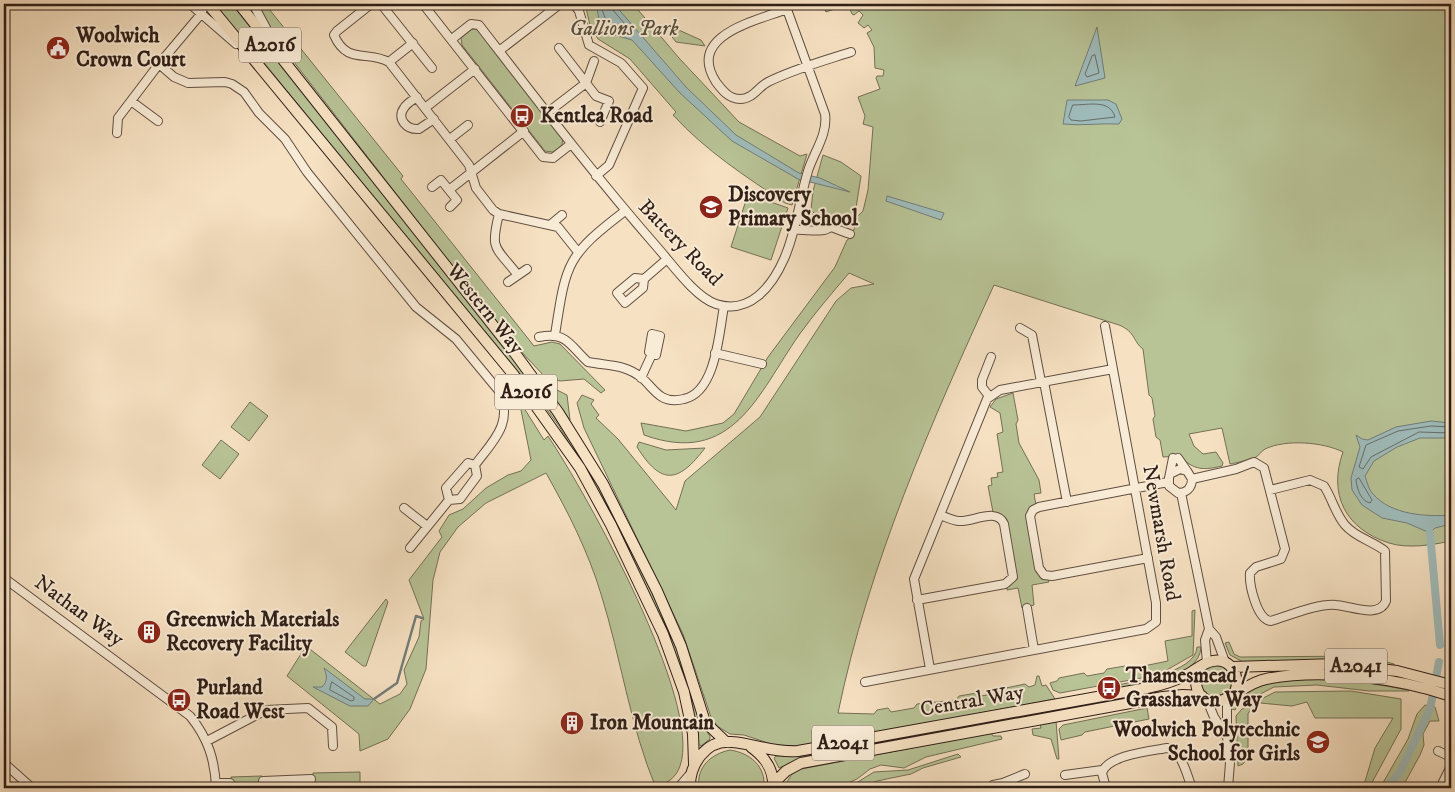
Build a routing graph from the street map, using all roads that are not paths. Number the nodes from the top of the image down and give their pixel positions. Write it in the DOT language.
graph roads {
  1 [pos="190,4"];
  2 [pos="199,4"];
  3 [pos="206,4"];
  4 [pos="239,4"];
  5 [pos="253,4"];
  6 [pos="371,4"];
  7 [pos="381,4"];
  8 [pos="425,4"];
  9 [pos="560,4"];
  10 [pos="574,4"];
  11 [pos="786,7"];
  12 [pos="201,14"];
  13 [pos="452,39"];
  14 [pos="413,43"];
  15 [pos="559,48"];
  16 [pos="499,51"];
  17 [pos="851,52"];
  18 [pos="594,61"];
  19 [pos="389,62"];
  20 [pos="159,64"];
  21 [pos="808,67"];
  22 [pos="432,68"];
  23 [pos="475,69"];
  24 [pos="264,72"];
  25 [pos="586,83"];
  26 [pos="302,86"];
  27 [pos="417,97"];
  28 [pos="131,101"];
  29 [pos="426,108"];
  30 [pos="547,113"];
  31 [pos="434,119"];
  32 [pos="158,121"];
  33 [pos="600,122"];
  34 [pos="468,125"];
  35 [pos="524,131"];
  36 [pos="117,132"];
  37 [pos="450,139"];
  38 [pos="571,144"];
  39 [pos="472,172"];
  40 [pos="596,176"];
  41 [pos="432,187"];
  42 [pos="449,190"];
  43 [pos="450,207"];
  44 [pos="625,211"];
  45 [pos="499,214"];
  46 [pos="799,214"];
  47 [pos="562,215"];
  48 [pos="550,224"];
  49 [pos="830,228"];
  50 [pos="795,230"];
  51 [pos="850,234"];
  52 [pos="578,252"];
  53 [pos="668,259"];
  54 [pos="527,269"];
  55 [pos="517,274"];
  56 [pos="644,279"];
  57 [pos="508,282"];
  58 [pos="724,306"];
  59 [pos="1105,326"];
  60 [pos="1020,328"];
  61 [pos="555,335"];
  62 [pos="539,337"];
  63 [pos="652,354"];
  64 [pos="715,354"];
  65 [pos="991,357"];
  66 [pos="762,364"];
  67 [pos="1113,369"];
  68 [pos="642,378"];
  69 [pos="1043,382"];
  70 [pos="989,396"];
  71 [pos="474,465"];
  72 [pos="1187,471"];
  73 [pos="1169,478"];
  74 [pos="1192,479"];
  75 [pos="1135,490"];
  76 [pos="1270,490"];
  77 [pos="1182,493"];
  78 [pos="448,500"];
  79 [pos="1066,502"];
  80 [pos="404,508"];
  81 [pos="940,515"];
  82 [pos="428,526"];
  83 [pos="410,548"];
  84 [pos="1148,558"];
  85 [pos="4,578"];
  86 [pos="917,600"];
  87 [pos="1027,608"];
  88 [pos="1208,629"];
  89 [pos="1034,650"];
  90 [pos="1229,665"];
  91 [pos="1203,666"];
  92 [pos="930,669"];
  93 [pos="865,682"];
  94 [pos="1447,683"];
  95 [pos="1235,692"];
  96 [pos="1451,696"];
  97 [pos="1205,698"];
  98 [pos="1227,700"];
  99 [pos="1227,737"];
  100 [pos="207,741"];
  101 [pos="726,742"];
  102 [pos="748,745"];
  103 [pos="333,746"];
  104 [pos="1438,751"];
  105 [pos="1451,757"];
  106 [pos="4,763"];
  107 [pos="1451,766"];
  108 [pos="693,768"];
  109 [pos="1102,770"];
  110 [pos="1025,774"];
  111 [pos="1065,775"];
  112 [pos="311,779"];
  113 [pos="263,781"];
  114 [pos="230,783"];
  115 [pos="994,785"];
  116 [pos="216,786"];
  117 [pos="773,786"];
  118 [pos="1004,786"];
  119 [pos="32,788"];
  120 [pos="678,788"];
  121 [pos="690,788"];
  122 [pos="1106,788"];
  123 [pos="1192,788"];
  124 [pos="1228,788"];
  125 [pos="1440,788"];
  1 -- 2 [label="street"];
  1 -- 12 [label="street, Western Way"];
  3 -- 12 [label="street"];
  3 -- 24 [label="main road, Western Way / A2016"];
  4 -- 26 [label="main road, Western Way / A2016"];
  5 -- 26 [label="street, Western Way / A2016"];
  6 -- 19 [label="street"];
  7 -- 14 [label="street"];
  8 -- 13 [label="street"];
  9 -- 16 [label="street"];
  10 -- 40 [label="street"];
  11 -- 21 [label="street, Battery Road"];
  11 -- 21 [label="street"];
  12 -- 20 [label="street"];
  12 -- 24 [label="street, Western Way / A2016"];
  13 -- 16 [label="street, Battery Road"];
  13 -- 23 [label="street"];
  14 -- 19 [label="street"];
  14 -- 22 [label="street"];
  15 -- 25 [label="street"];
  16 -- 30 [label="street, Battery Road"];
  17 -- 21 [label="street"];
  18 -- 25 [label="street"];
  19 -- 27 [label="street"];
  20 -- 28 [label="street"];
  20 -- 71 [label="street"];
  21 -- 46 [label="street, Battery Road"];
  23 -- 29 [label="street"];
  23 -- 35 [label="street"];
  24 -- 108 [label="main road, Western Way / A2016"];
  25 -- 30 [label="street"];
  25 -- 33 [label="street"];
  26 -- 101 [label="main road, Western Way / A2016"];
  27 -- 29 [label="street"];
  27 -- 31 [label="street"];
  28 -- 32 [label="street"];
  28 -- 36 [label="street"];
  29 -- 31 [label="street"];
  30 -- 38 [label="street, Battery Road"];
  31 -- 37 [label="street"];
  34 -- 37 [label="street"];
  35 -- 38 [label="street"];
  35 -- 39 [label="street"];
  37 -- 39 [label="street"];
  38 -- 40 [label="street, Battery Road"];
  39 -- 42 [label="street"];
  39 -- 45 [label="street"];
  40 -- 44 [label="street, Battery Road"];
  41 -- 42 [label="street"];
  42 -- 43 [label="street"];
  44 -- 52 [label="street"];
  44 -- 53 [label="street, Battery Road"];
  45 -- 48 [label="street"];
  45 -- 55 [label="street"];
  46 -- 49 [label="street"];
  46 -- 50 [label="street, Battery Road"];
  47 -- 48 [label="street"];
  48 -- 52 [label="street"];
  49 -- 50 [label="street"];
  49 -- 51 [label="street"];
  50 -- 58 [label="street, Battery Road"];
  52 -- 61 [label="street"];
  53 -- 56 [label="street"];
  53 -- 58 [label="street, Battery Road"];
  54 -- 55 [label="street"];
  55 -- 57 [label="street"];
  58 -- 64 [label="street"];
  59 -- 67 [label="street, Newmarsh Road"];
  60 -- 69 [label="street"];
  61 -- 62 [label="street"];
  61 -- 68 [label="street"];
  63 -- 68 [label="street"];
  64 -- 66 [label="street"];
  64 -- 68 [label="street"];
  65 -- 70 [label="street"];
  67 -- 69 [label="street"];
  67 -- 75 [label="street, Newmarsh Road"];
  69 -- 70 [label="street"];
  69 -- 79 [label="street"];
  70 -- 81 [label="street"];
  71 -- 78 [label="street"];
  71 -- 78 [label="street"];
  72 -- 73 [label="street"];
  72 -- 73 [label="street"];
  72 -- 74 [label="street"];
  73 -- 75 [label="street"];
  73 -- 77 [label="street"];
  74 -- 76 [label="street"];
  74 -- 77 [label="street"];
  75 -- 79 [label="street"];
  75 -- 84 [label="street, Newmarsh Road"];
  76 -- 76 [label="street"];
  77 -- 88 [label="street"];
  78 -- 82 [label="street"];
  79 -- 84 [label="street"];
  80 -- 82 [label="street"];
  81 -- 86 [label="street"];
  81 -- 86 [label="street"];
  82 -- 83 [label="street"];
  84 -- 89 [label="street, Newmarsh Road"];
  85 -- 100 [label="street, Nathan Way"];
  86 -- 92 [label="street"];
  87 -- 89 [label="street"];
  88 -- 90 [label="street"];
  88 -- 91 [label="street"];
  89 -- 92 [label="street, Newmarsh Road"];
  90 -- 91 [label="main road, Central Way / A2041"];
  90 -- 94 [label="main road, Central Way / A2041"];
  90 -- 95 [label="main road"];
  91 -- 97 [label="main road"];
  91 -- 102 [label="main road, Central Way / A2041"];
  92 -- 93 [label="street, Newmarsh Road"];
  95 -- 96 [label="main road, A2041"];
  95 -- 98 [label="main road, A2041"];
  97 -- 98 [label="main road, Central Way / A2041"];
  97 -- 99 [label="street"];
  97 -- 117 [label="main road, Central Way / A2041"];
  98 -- 99 [label="street"];
  99 -- 124 [label="street"];
  100 -- 103 [label="street"];
  100 -- 116 [label="street, Nathan Way"];
  101 -- 102 [label="main road, Central Way"];
  101 -- 108 [label="main road"];
  102 -- 117 [label="main road"];
  104 -- 105 [label="street"];
  106 -- 119 [label="street"];
  107 -- 125 [label="street"];
  108 -- 120 [label="street"];
  108 -- 121 [label="main road, Western Way"];
  109 -- 111 [label="street"];
  109 -- 122 [label="street"];
  109 -- 123 [label="street"];
  110 -- 118 [label="street"];
  112 -- 113 [label="street"];
  114 -- 116 [label="street"];
  115 -- 118 [label="street"];
}
